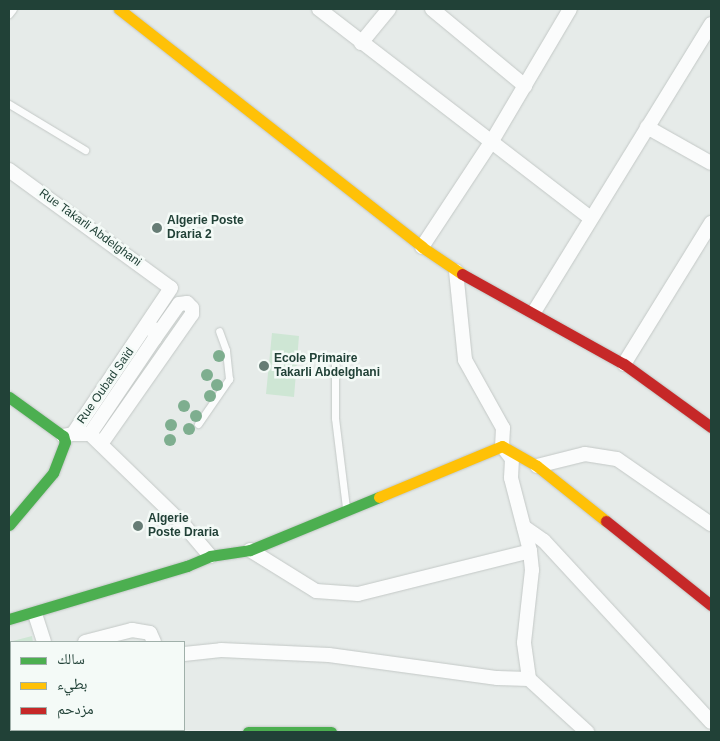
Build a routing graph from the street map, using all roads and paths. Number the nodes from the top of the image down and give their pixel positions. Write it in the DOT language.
graph roads {
  1 [pos="13,9"];
  2 [pos="120,9"];
  3 [pos="319,9"];
  4 [pos="389,9"];
  5 [pos="432,9"];
  6 [pos="570,9"];
  7 [pos="9,14"];
  8 [pos="711,24"];
  9 [pos="361,43"];
  10 [pos="525,86"];
  11 [pos="9,104"];
  12 [pos="647,126"];
  13 [pos="492,141"];
  14 [pos="85,150"];
  15 [pos="711,163"];
  16 [pos="9,170"];
  17 [pos="590,218"];
  18 [pos="711,223"];
  19 [pos="422,247"];
  20 [pos="456,271"];
  21 [pos="171,288"];
  22 [pos="534,312"];
  23 [pos="153,319"];
  24 [pos="219,331"];
  25 [pos="155,338"];
  26 [pos="335,361"];
  27 [pos="624,364"];
  28 [pos="9,397"];
  29 [pos="198,424"];
  30 [pos="711,426"];
  31 [pos="90,434"];
  32 [pos="68,435"];
  33 [pos="101,444"];
  34 [pos="502,446"];
  35 [pos="537,466"];
  36 [pos="346,510"];
  37 [pos="711,524"];
  38 [pos="9,525"];
  39 [pos="524,527"];
  40 [pos="250,550"];
  41 [pos="530,551"];
  42 [pos="210,556"];
  43 [pos="711,605"];
  44 [pos="36,614"];
  45 [pos="9,619"];
  46 [pos="44,641"];
  47 [pos="90,641"];
  48 [pos="154,641"];
  49 [pos="185,654"];
  50 [pos="529,679"];
  51 [pos="711,722"];
  52 [pos="248,732"];
  53 [pos="331,732"];
  54 [pos="588,732"];
  1 -- 7 [label="lane"];
  2 -- 19 [label="street"];
  3 -- 9 [label="street"];
  4 -- 9 [label="street"];
  5 -- 10 [label="street"];
  6 -- 10 [label="street"];
  8 -- 12 [label="street"];
  9 -- 13 [label="street"];
  10 -- 13 [label="street"];
  11 -- 14 [label="lane"];
  12 -- 15 [label="street"];
  12 -- 17 [label="street"];
  13 -- 17 [label="street"];
  13 -- 19 [label="street"];
  16 -- 21 [label="street, Rue Takarli Abdelghani"];
  17 -- 22 [label="street"];
  18 -- 27 [label="street"];
  19 -- 20 [label="street"];
  20 -- 22 [label="street"];
  20 -- 34 [label="street"];
  21 -- 23 [label="street, Rue Oubad Saïd"];
  22 -- 27 [label="street"];
  23 -- 25 [label="street"];
  23 -- 32 [label="street, Rue Oubad Saïd"];
  24 -- 29 [label="lane"];
  25 -- 31 [label="street"];
  25 -- 33 [label="street"];
  26 -- 36 [label="lane"];
  27 -- 30 [label="street"];
  28 -- 32 [label="street"];
  31 -- 32 [label="street"];
  31 -- 33 [label="street"];
  32 -- 38 [label="street, Rue Oubad Saïd"];
  33 -- 42 [label="street"];
  34 -- 35 [label="street"];
  34 -- 36 [label="street"];
  34 -- 39 [label="street"];
  35 -- 37 [label="street"];
  35 -- 43 [label="street"];
  36 -- 40 [label="street"];
  39 -- 41 [label="street"];
  39 -- 51 [label="street"];
  40 -- 41 [label="street"];
  40 -- 42 [label="street"];
  41 -- 50 [label="street"];
  42 -- 44 [label="street"];
  44 -- 45 [label="street"];
  44 -- 46 [label="street"];
  47 -- 48 [label="street"];
  49 -- 50 [label="street"];
  50 -- 54 [label="street"];
  52 -- 53 [label="street"];
}
